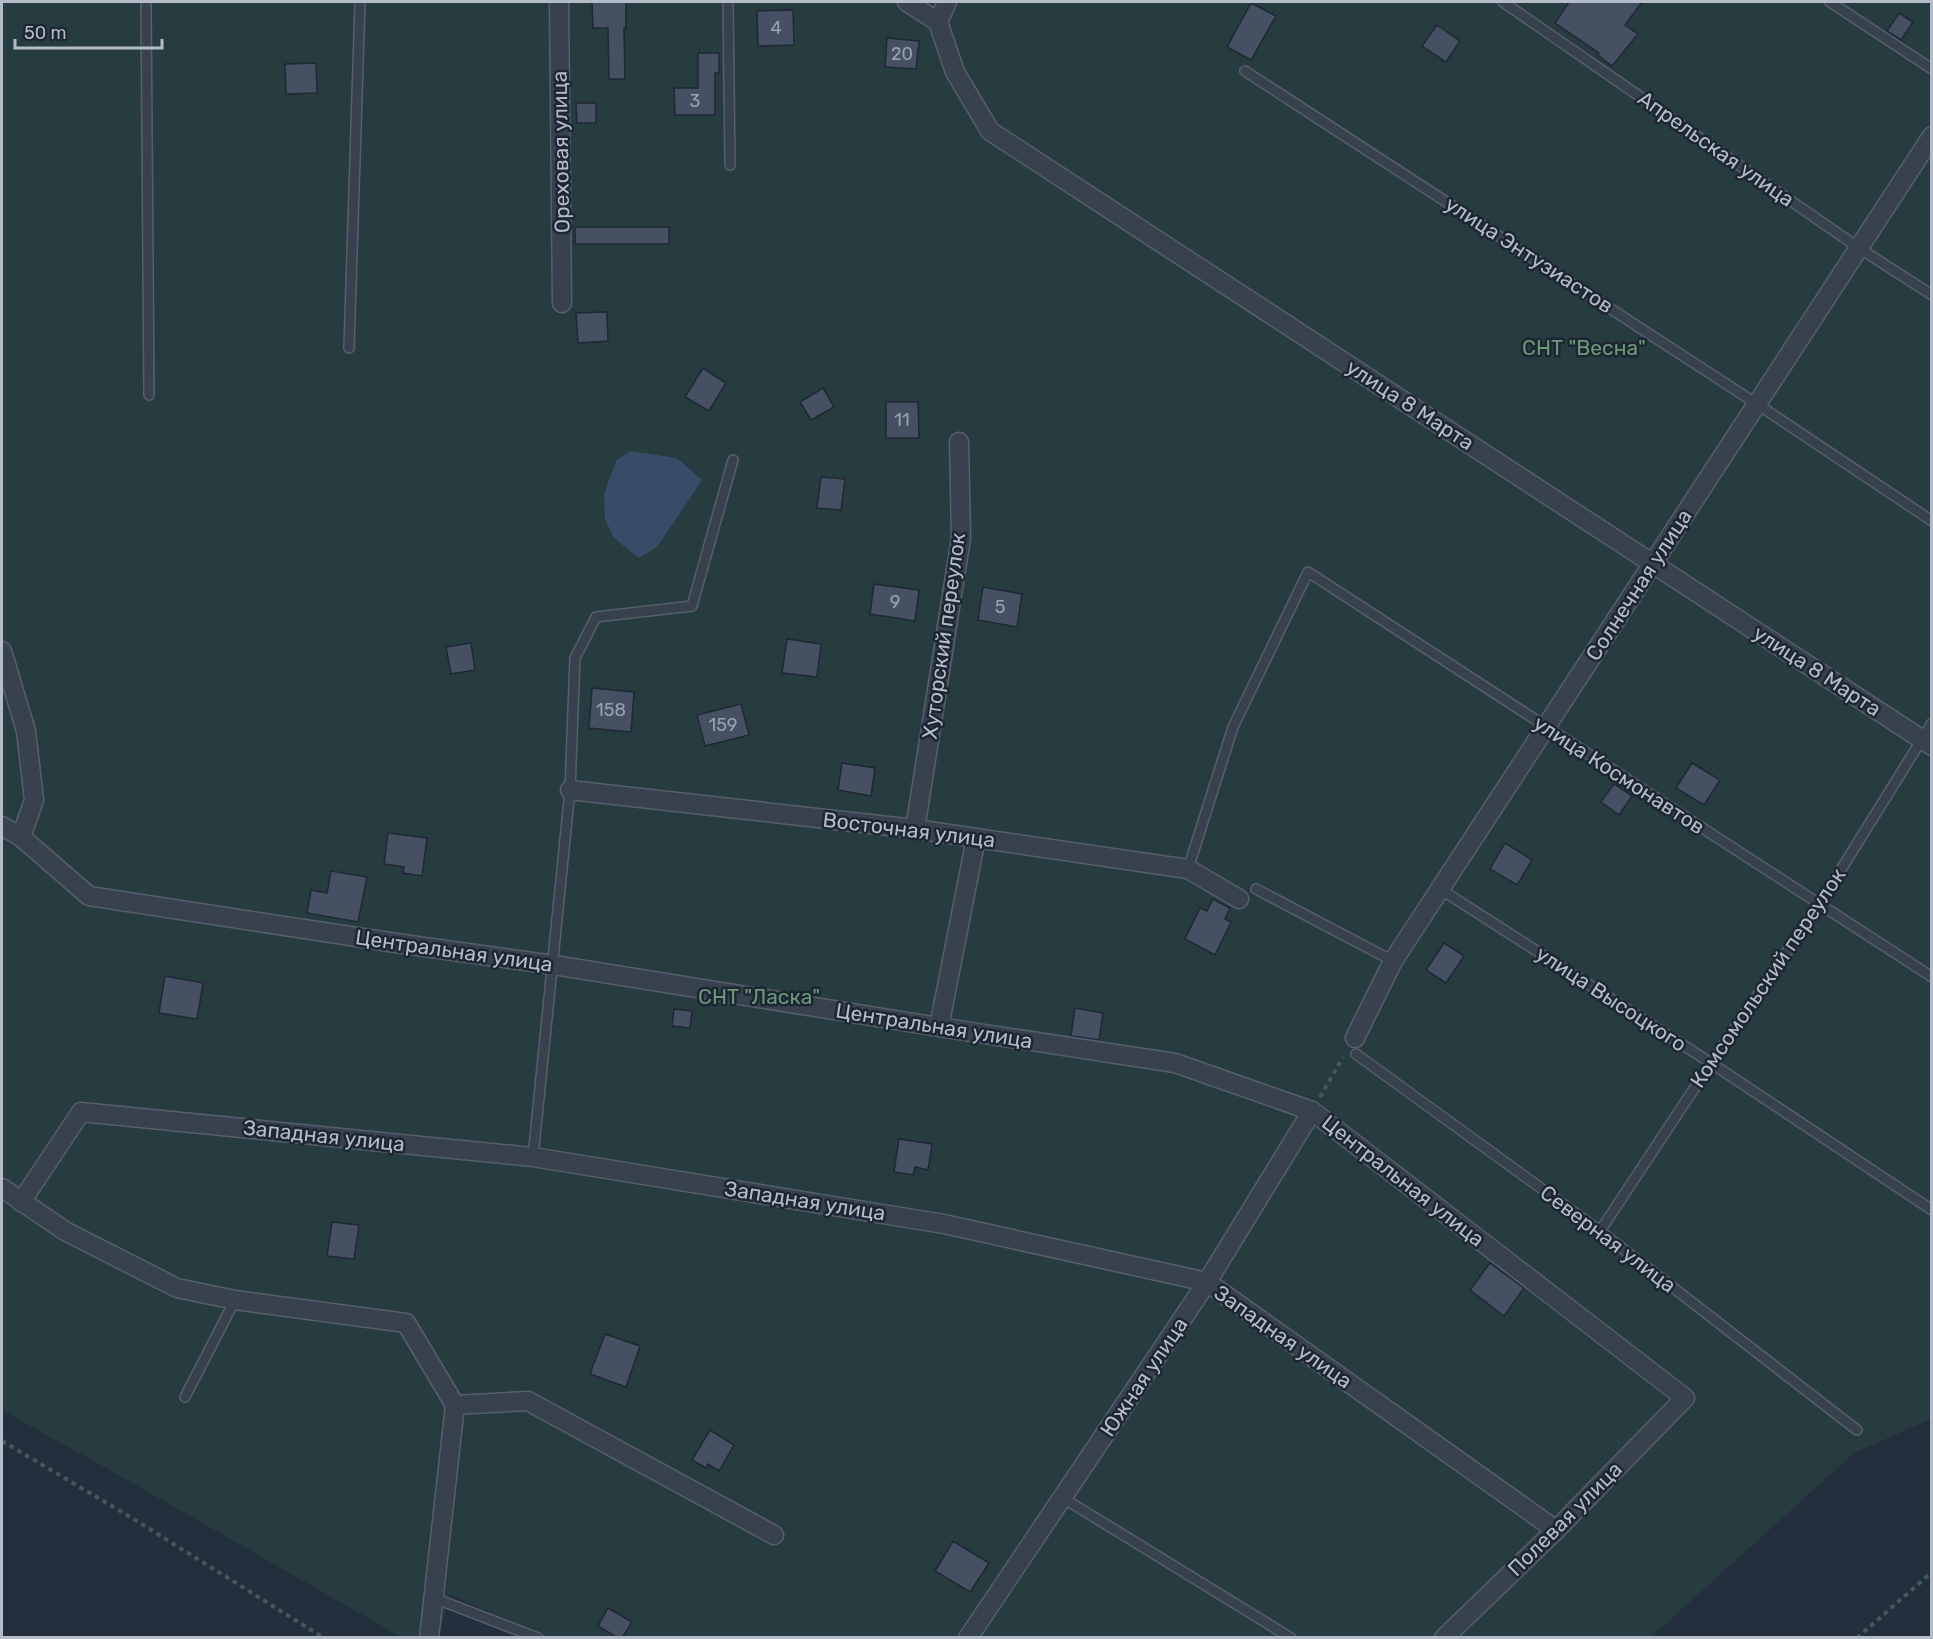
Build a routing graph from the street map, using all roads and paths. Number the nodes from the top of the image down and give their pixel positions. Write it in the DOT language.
graph roads {
  1 [pos="146,2"];
  2 [pos="360,2"];
  3 [pos="559,2"];
  4 [pos="728,2"];
  5 [pos="907,2"];
  6 [pos="947,2"];
  7 [pos="1503,2"];
  8 [pos="1830,2"];
  9 [pos="938,22"];
  10 [pos="1932,69"];
  11 [pos="1245,71"];
  12 [pos="1932,136"];
  13 [pos="730,165"];
  14 [pos="1859,248"];
  15 [pos="1932,296"];
  16 [pos="562,303"];
  17 [pos="349,348"];
  18 [pos="149,394"];
  19 [pos="1757,404"];
  20 [pos="959,441"];
  21 [pos="733,460"];
  22 [pos="1932,521"];
  23 [pos="1653,564"];
  24 [pos="2,651"];
  25 [pos="1932,723"];
  26 [pos="1546,728"];
  27 [pos="1926,743"];
  28 [pos="570,790"];
  29 [pos="2,826"];
  30 [pos="915,829"];
  31 [pos="21,837"];
  32 [pos="976,838"];
  33 [pos="1188,869"];
  34 [pos="1257,889"];
  35 [pos="1440,889"];
  36 [pos="1239,899"];
  37 [pos="1819,905"];
  38 [pos="1393,961"];
  39 [pos="554,965"];
  40 [pos="1932,977"];
  41 [pos="939,1027"];
  42 [pos="1355,1046"];
  43 [pos="1710,1064"];
  44 [pos="1312,1111"];
  45 [pos="533,1157"];
  46 [pos="2,1188"];
  47 [pos="21,1202"];
  48 [pos="1932,1210"];
  49 [pos="1600,1231"];
  50 [pos="1207,1282"];
  51 [pos="235,1300"];
  52 [pos="185,1397"];
  53 [pos="1685,1398"];
  54 [pos="455,1405"];
  55 [pos="1857,1430"];
  56 [pos="2,1441"];
  57 [pos="1063,1498"];
  58 [pos="1556,1530"];
  59 [pos="774,1535"];
  60 [pos="1932,1572"];
  61 [pos="434,1598"];
  62 [pos="324,1638"];
  63 [pos="429,1638"];
  64 [pos="538,1638"];
  65 [pos="968,1638"];
  66 [pos="1291,1638"];
  67 [pos="1444,1638"];
  68 [pos="1857,1638"];
  1 -- 18 [label="lane"];
  2 -- 17 [label="lane"];
  3 -- 16 [label="street, Ореховая улица"];
  4 -- 13 [label="lane"];
  5 -- 9 [label="street"];
  6 -- 9 [label="street"];
  7 -- 14 [label="lane, Апрельская улица"];
  8 -- 10 [label="lane"];
  9 -- 23 [label="street, улица 8 Марта"];
  11 -- 19 [label="lane, улица Энтузиастов"];
  12 -- 14 [label="street, Солнечная улица"];
  14 -- 15 [label="lane, Апрельская улица"];
  14 -- 19 [label="street, Солнечная улица"];
  19 -- 22 [label="lane, улица Энтузиастов"];
  19 -- 23 [label="street, Солнечная улица"];
  20 -- 30 [label="street, Хуторский переулок"];
  21 -- 28 [label="lane"];
  23 -- 26 [label="street, Солнечная улица"];
  23 -- 27 [label="street, улица 8 Марта"];
  24 -- 31 [label="street"];
  25 -- 27 [label="lane, Комсомольский переулок"];
  26 -- 33 [label="lane, улица Космонавтов"];
  26 -- 35 [label="street, Солнечная улица"];
  26 -- 37 [label="lane, улица Космонавтов"];
  27 -- 37 [label="lane, Комсомольский переулок"];
  28 -- 30 [label="street, Восточная улица"];
  28 -- 39 [label="lane"];
  29 -- 31 [label="street, Центральная улица"];
  30 -- 32 [label="street, Восточная улица"];
  31 -- 39 [label="street, Центральная улица"];
  32 -- 33 [label="street, Восточная улица"];
  32 -- 41 [label="street"];
  33 -- 36 [label="street, Восточная улица"];
  34 -- 38 [label="lane"];
  35 -- 38 [label="street, Солнечная улица"];
  35 -- 43 [label="lane, улица Высоцкого"];
  37 -- 40 [label="lane, улица Космонавтов"];
  37 -- 43 [label="lane, Комсомольский переулок"];
  38 -- 42 [label="street, Солнечная улица"];
  39 -- 41 [label="street, Центральная улица"];
  39 -- 45 [label="lane"];
  41 -- 44 [label="street, Центральная улица"];
  42 -- 44 [label="path"];
  42 -- 49 [label="lane, Северная улица"];
  43 -- 48 [label="lane, улица Высоцкого"];
  43 -- 49 [label="lane, Комсомольский переулок"];
  44 -- 50 [label="street, Южная улица"];
  44 -- 53 [label="street, Центральная улица"];
  45 -- 47 [label="street, Западная улица"];
  45 -- 50 [label="street, Западная улица"];
  46 -- 47 [label="street"];
  47 -- 51 [label="street"];
  49 -- 55 [label="lane, Северная улица"];
  50 -- 57 [label="street, Южная улица"];
  50 -- 58 [label="street, Западная улица"];
  51 -- 52 [label="lane"];
  51 -- 54 [label="street"];
  53 -- 58 [label="street, Полевая улица"];
  54 -- 59 [label="street"];
  54 -- 61 [label="street"];
  56 -- 62 [label="path"];
  57 -- 65 [label="street, Южная улица"];
  57 -- 66 [label="lane"];
  58 -- 67 [label="street, Полевая улица"];
  60 -- 68 [label="path"];
  61 -- 63 [label="street"];
  61 -- 64 [label="lane"];
}
